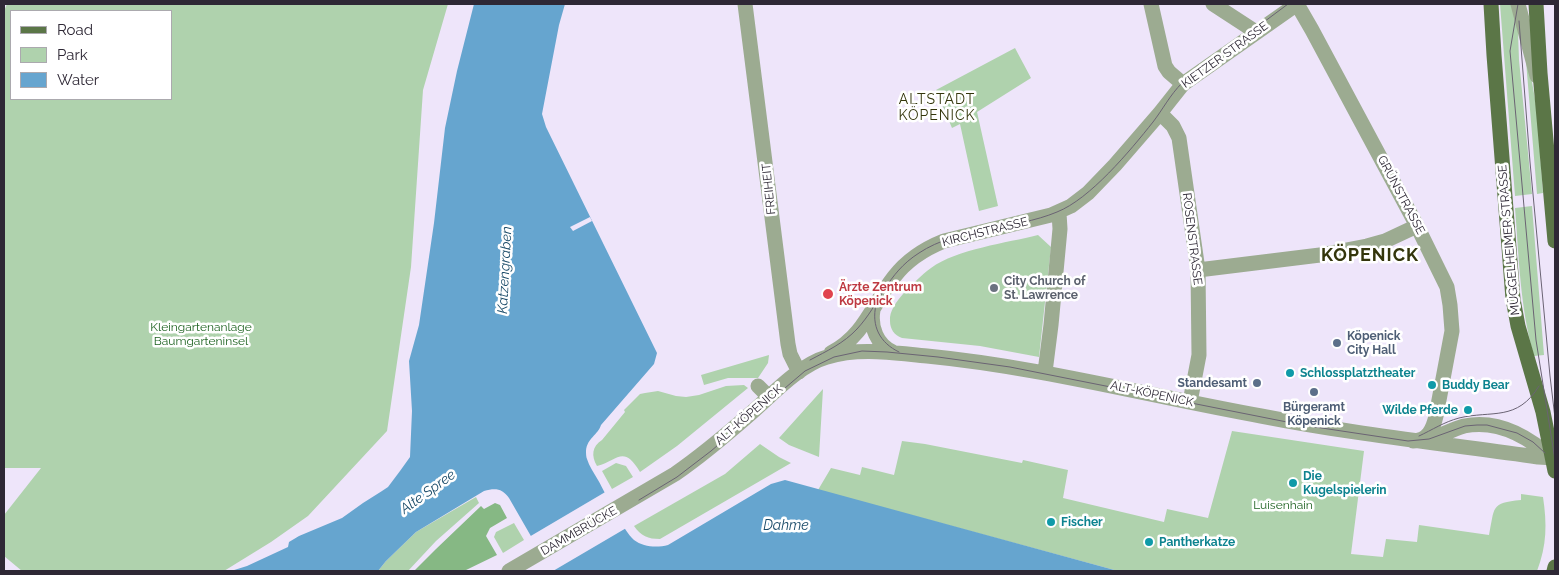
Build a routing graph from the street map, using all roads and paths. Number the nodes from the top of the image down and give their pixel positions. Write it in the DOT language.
graph roads {
  1 [pos="745,4"];
  2 [pos="1151,4"];
  3 [pos="1213,4"];
  4 [pos="1297,4"];
  5 [pos="1491,4"];
  6 [pos="1518,4"];
  7 [pos="1536,4"];
  8 [pos="1256,32"];
  9 [pos="1182,84"];
  10 [pos="1542,94"];
  11 [pos="1160,113"];
  12 [pos="1060,213"];
  13 [pos="1417,226"];
  14 [pos="1555,241"];
  15 [pos="1198,270"];
  16 [pos="873,310"];
  17 [pos="897,353"];
  18 [pos="818,360"];
  19 [pos="799,372"];
  20 [pos="1045,372"];
  21 [pos="758,386"];
  22 [pos="769,397"];
  23 [pos="1190,402"];
  24 [pos="1406,440"];
  25 [pos="1554,463"];
  26 [pos="637,496"];
  27 [pos="1555,567"];
  28 [pos="514,568"];
  29 [pos="1554,571"];
  1 -- 19 [label="street, FREIHEIT"];
  2 -- 9 [label="street"];
  3 -- 8 [label="street"];
  4 -- 8 [label="street, KIETZER STRASSE"];
  4 -- 13 [label="street, GRÜNSTRASSE"];
  5 -- 25 [label="main road, MÜGGELHEIMER STRASSE"];
  6 -- 10 [label="street"];
  7 -- 10 [label="main road"];
  8 -- 9 [label="street, KIETZER STRASSE"];
  9 -- 11 [label="street, KIETZER STRASSE"];
  10 -- 14 [label="main road"];
  11 -- 12 [label="street, KIRCHSTRASSE"];
  11 -- 15 [label="street, ROSENSTRASSE"];
  12 -- 16 [label="street, KIRCHSTRASSE"];
  12 -- 20 [label="street"];
  13 -- 15 [label="street"];
  13 -- 24 [label="street, GRÜNSTRASSE"];
  15 -- 23 [label="street, ROSENSTRASSE"];
  16 -- 17 [label="street"];
  16 -- 18 [label="street, KIRCHSTRASSE"];
  17 -- 18 [label="street, ALT-KÖPENICK"];
  17 -- 20 [label="street, ALT-KÖPENICK"];
  18 -- 19 [label="street, ALT-KÖPENICK"];
  19 -- 22 [label="street, ALT-KÖPENICK"];
  20 -- 23 [label="street, ALT-KÖPENICK"];
  21 -- 22 [label="street"];
  22 -- 26 [label="street, ALT-KÖPENICK"];
  23 -- 24 [label="street, ALT-KÖPENICK"];
  24 -- 25 [label="street, ALT-KÖPENICK"];
  24 -- 25 [label="street, ALT-KÖPENICK"];
  26 -- 28 [label="street, DAMMBRÜCKE"];
  27 -- 29 [label="main road"];
}
